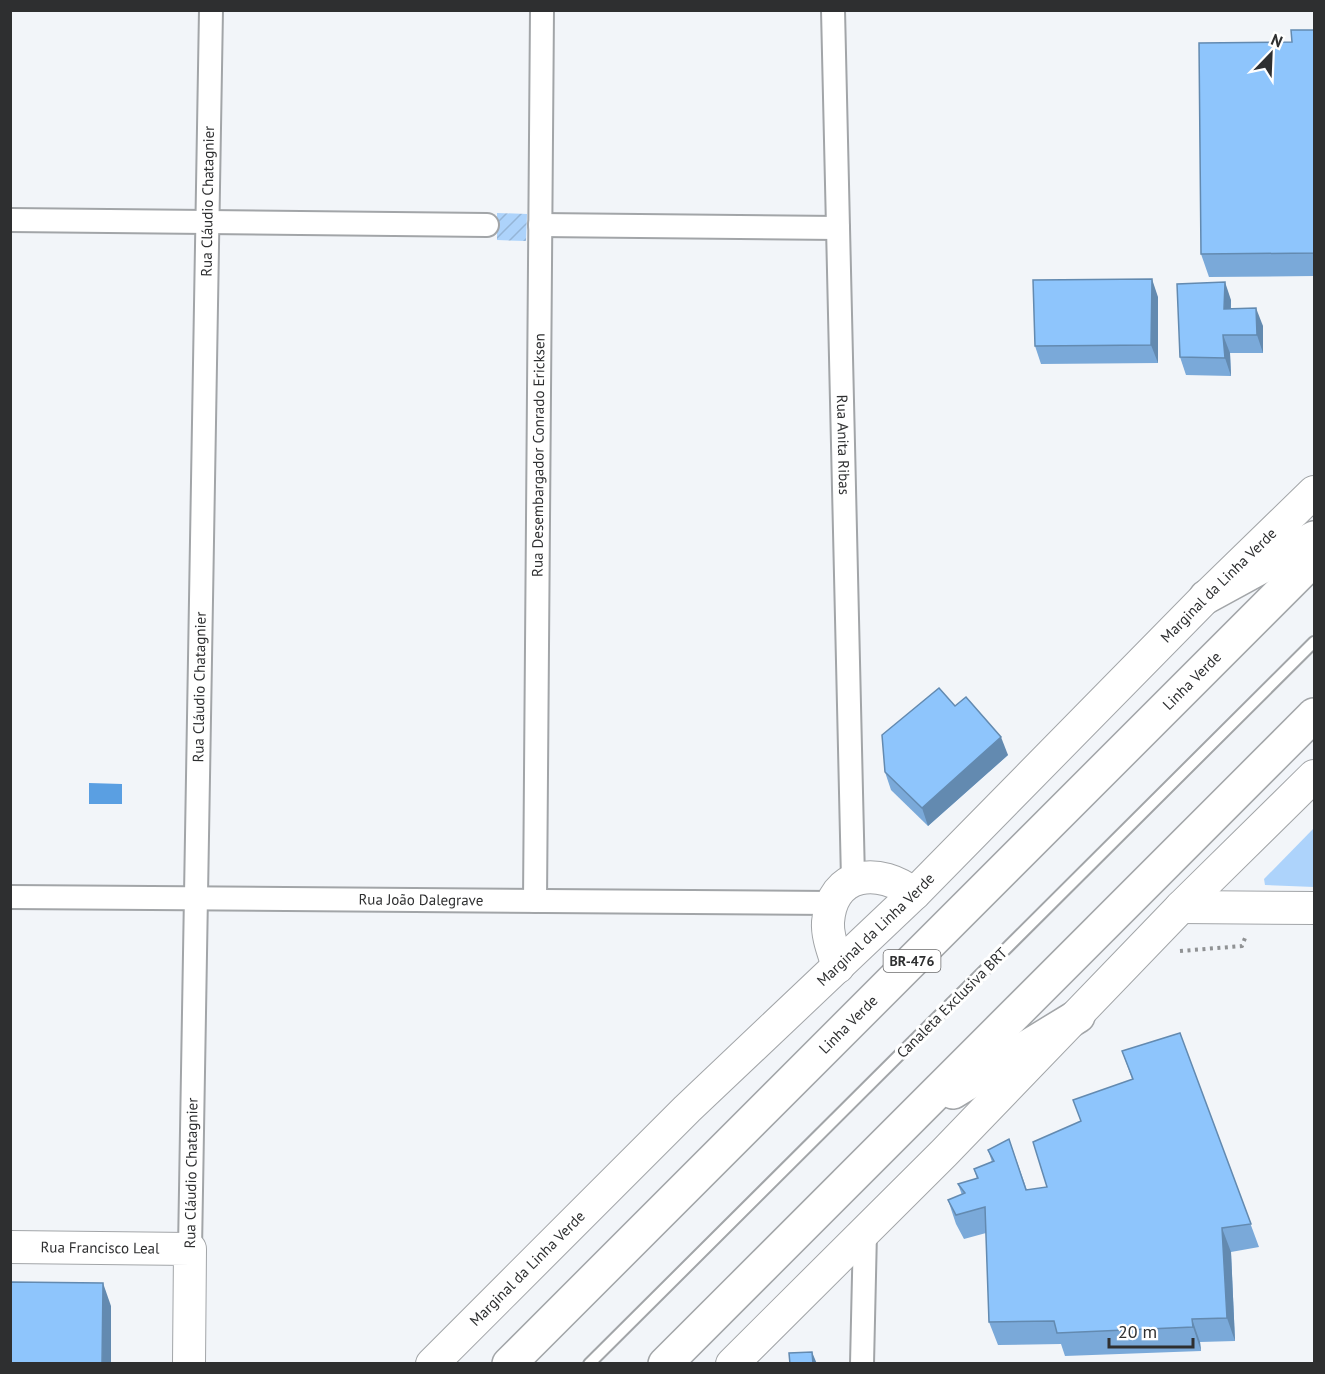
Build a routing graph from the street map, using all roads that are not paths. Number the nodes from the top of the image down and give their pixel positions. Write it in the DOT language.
graph roads {
  1 [pos="211,10"];
  2 [pos="542,10"];
  3 [pos="833,10"];
  4 [pos="10,220"];
  5 [pos="207,222"];
  6 [pos="487,225"];
  7 [pos="540,225"];
  8 [pos="838,228"];
  9 [pos="1314,492"];
  10 [pos="1314,538"];
  11 [pos="1314,559"];
  12 [pos="1206,597"];
  13 [pos="1314,642"];
  14 [pos="1314,716"];
  15 [pos="1314,776"];
  16 [pos="853,879"];
  17 [pos="914,894"];
  18 [pos="10,897"];
  19 [pos="196,898"];
  20 [pos="535,901"];
  21 [pos="832,903"];
  22 [pos="1181,907"];
  23 [pos="1314,908"];
  24 [pos="838,967"];
  25 [pos="1078,1016"];
  26 [pos="905,1122"];
  27 [pos="865,1232"];
  28 [pos="10,1246"];
  29 [pos="190,1249"];
  30 [pos="189,1364"];
  31 [pos="432,1364"];
  32 [pos="509,1364"];
  33 [pos="589,1364"];
  34 [pos="665,1364"];
  35 [pos="732,1364"];
  36 [pos="862,1364"];
  1 -- 5 [label="street, Rua Cláudio Chatagnier"];
  2 -- 7 [label="street, Rua Desembargador Conrado Ericksen"];
  3 -- 8 [label="street, Rua Anita Ribas"];
  4 -- 5 [label="street"];
  5 -- 6 [label="street"];
  5 -- 19 [label="street, Rua Cláudio Chatagnier"];
  7 -- 8 [label="street"];
  7 -- 20 [label="street, Rua Desembargador Conrado Ericksen"];
  8 -- 16 [label="street, Rua Anita Ribas"];
  9 -- 12 [label="main road, Marginal da Linha Verde"];
  10 -- 12 [label="highway"];
  11 -- 32 [label="highway, Linha Verde / BR-476"];
  12 -- 17 [label="main road, Marginal da Linha Verde"];
  13 -- 33 [label="lane, Canaleta Exclusiva BRT"];
  14 -- 26 [label="highway"];
  15 -- 22 [label="main road"];
  16 -- 17 [label="main road"];
  16 -- 21 [label="main road"];
  17 -- 24 [label="main road, Marginal da Linha Verde"];
  18 -- 19 [label="street, Rua João Dalegrave"];
  19 -- 20 [label="street, Rua João Dalegrave"];
  19 -- 29 [label="street, Rua Cláudio Chatagnier"];
  20 -- 21 [label="street, Rua João Dalegrave"];
  21 -- 24 [label="main road"];
  22 -- 23 [label="main road"];
  22 -- 25 [label="main road"];
  24 -- 31 [label="main road, Marginal da Linha Verde"];
  25 -- 26 [label="highway"];
  25 -- 27 [label="main road"];
  26 -- 34 [label="highway"];
  27 -- 35 [label="main road"];
  27 -- 36 [label="street"];
  28 -- 29 [label="main road, Rua Francisco Leal"];
  29 -- 30 [label="main road, Rua Cláudio Chatagnier"];
}
